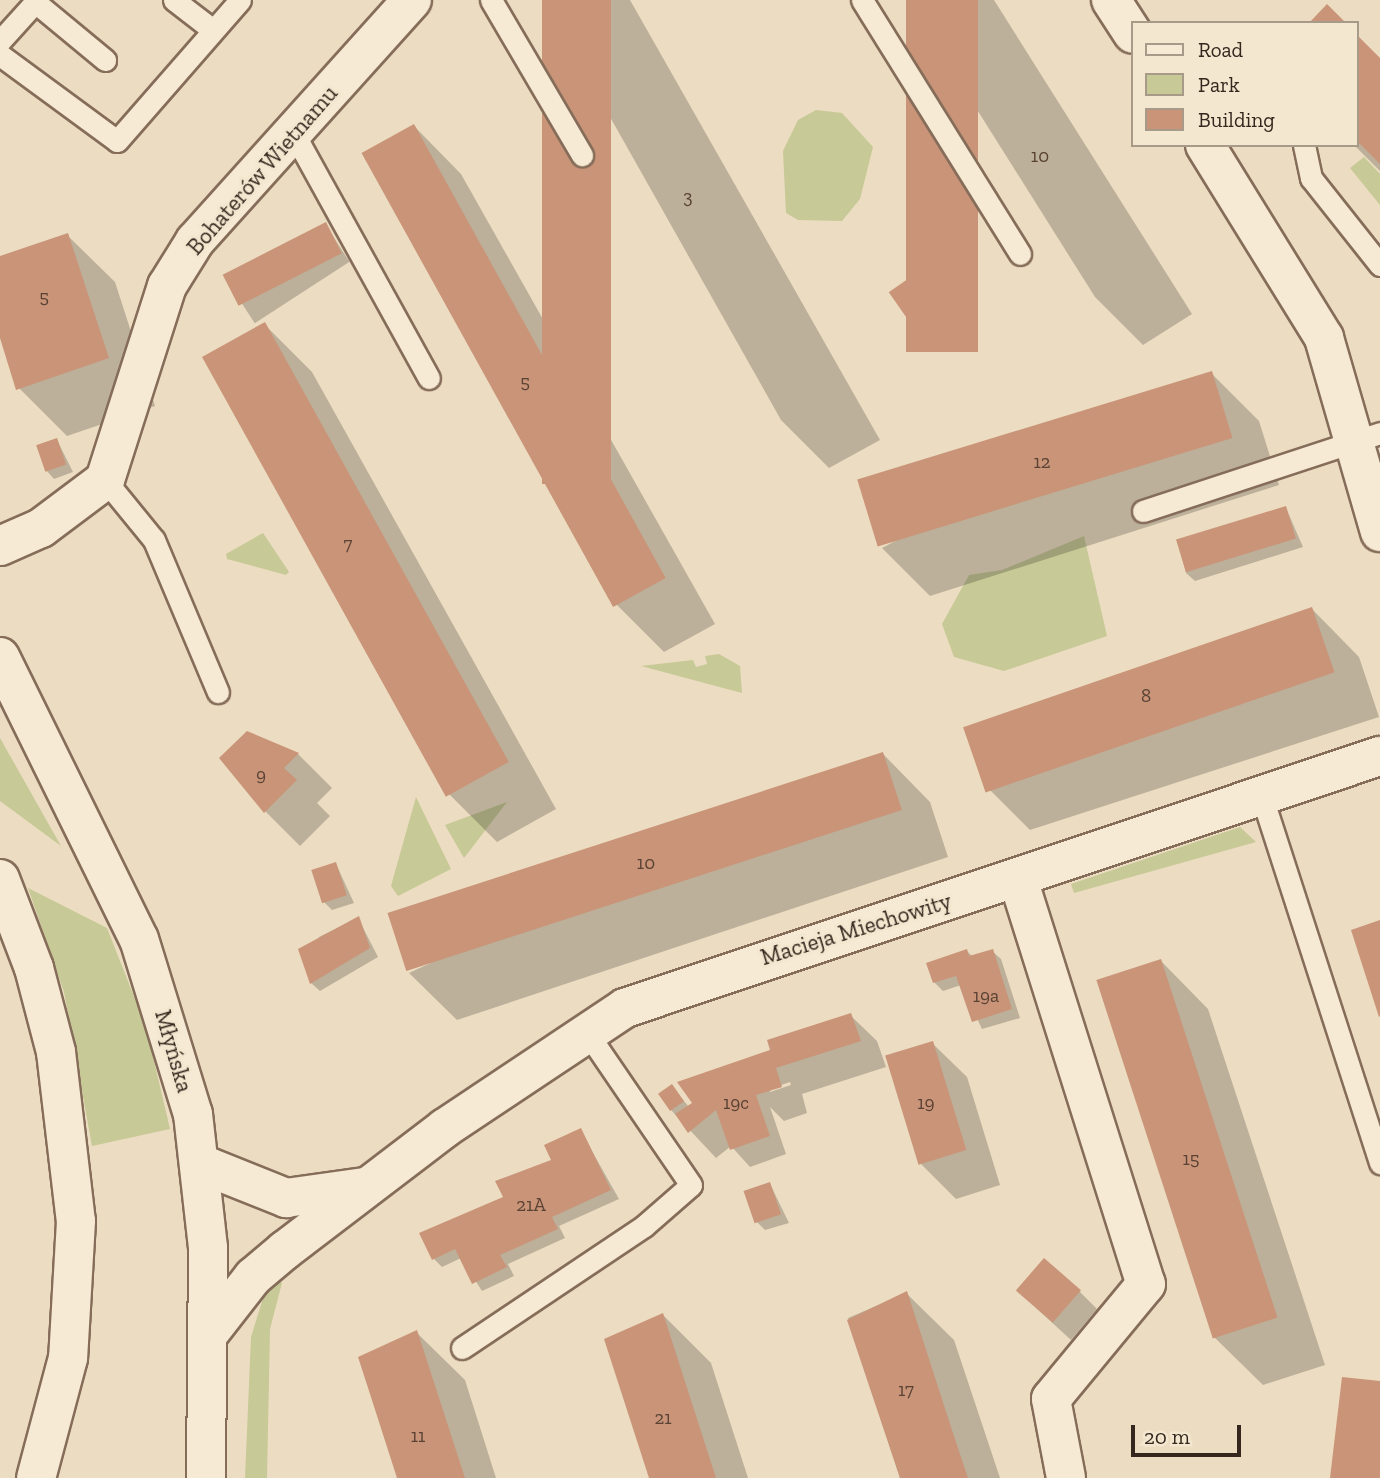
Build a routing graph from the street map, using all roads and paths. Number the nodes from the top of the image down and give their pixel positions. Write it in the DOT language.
graph roads {
  1 [pos="174,0"];
  2 [pos="240,0"];
  3 [pos="412,0"];
  4 [pos="491,0"];
  5 [pos="862,0"];
  6 [pos="1111,0"];
  7 [pos="36,1"];
  8 [pos="214,30"];
  9 [pos="1132,32"];
  10 [pos="0,41"];
  11 [pos="0,55"];
  12 [pos="105,60"];
  13 [pos="293,132"];
  14 [pos="1206,147"];
  15 [pos="1304,147"];
  16 [pos="582,155"];
  17 [pos="1020,254"];
  18 [pos="1380,265"];
  19 [pos="429,378"];
  20 [pos="1368,438"];
  21 [pos="105,480"];
  22 [pos="1143,511"];
  23 [pos="1380,532"];
  24 [pos="0,546"];
  25 [pos="0,657"];
  26 [pos="218,692"];
  27 [pos="1380,755"];
  28 [pos="1261,794"];
  29 [pos="0,879"];
  30 [pos="1018,879"];
  31 [pos="586,1031"];
  32 [pos="1380,1163"];
  33 [pos="201,1164"];
  34 [pos="372,1184"];
  35 [pos="210,1332"];
  36 [pos="463,1348"];
  37 [pos="36,1478"];
  38 [pos="206,1478"];
  39 [pos="1066,1478"];
  1 -- 8 [label="lane"];
  2 -- 8 [label="lane"];
  3 -- 13 [label="street, Bohaterów Wietnamu"];
  4 -- 16 [label="lane"];
  5 -- 17 [label="lane"];
  6 -- 9 [label="street"];
  7 -- 10 [label="lane"];
  7 -- 12 [label="lane"];
  8 -- 11 [label="lane"];
  13 -- 19 [label="lane"];
  13 -- 21 [label="street, Bohaterów Wietnamu"];
  14 -- 20 [label="street"];
  15 -- 18 [label="lane"];
  20 -- 22 [label="lane"];
  20 -- 23 [label="street"];
  21 -- 24 [label="street"];
  21 -- 26 [label="lane"];
  25 -- 33 [label="street, Młyńska"];
  27 -- 28 [label="street, Macieja Miechowity"];
  28 -- 30 [label="street, Macieja Miechowity"];
  28 -- 32 [label="lane"];
  29 -- 37 [label="street"];
  30 -- 31 [label="street, Macieja Miechowity"];
  30 -- 39 [label="street"];
  31 -- 34 [label="street, Macieja Miechowity"];
  31 -- 36 [label="lane"];
  33 -- 34 [label="street, Macieja Miechowity"];
  33 -- 35 [label="street, Młyńska"];
  34 -- 35 [label="street, Macieja Miechowity"];
  35 -- 38 [label="street, Młyńska"];
}
